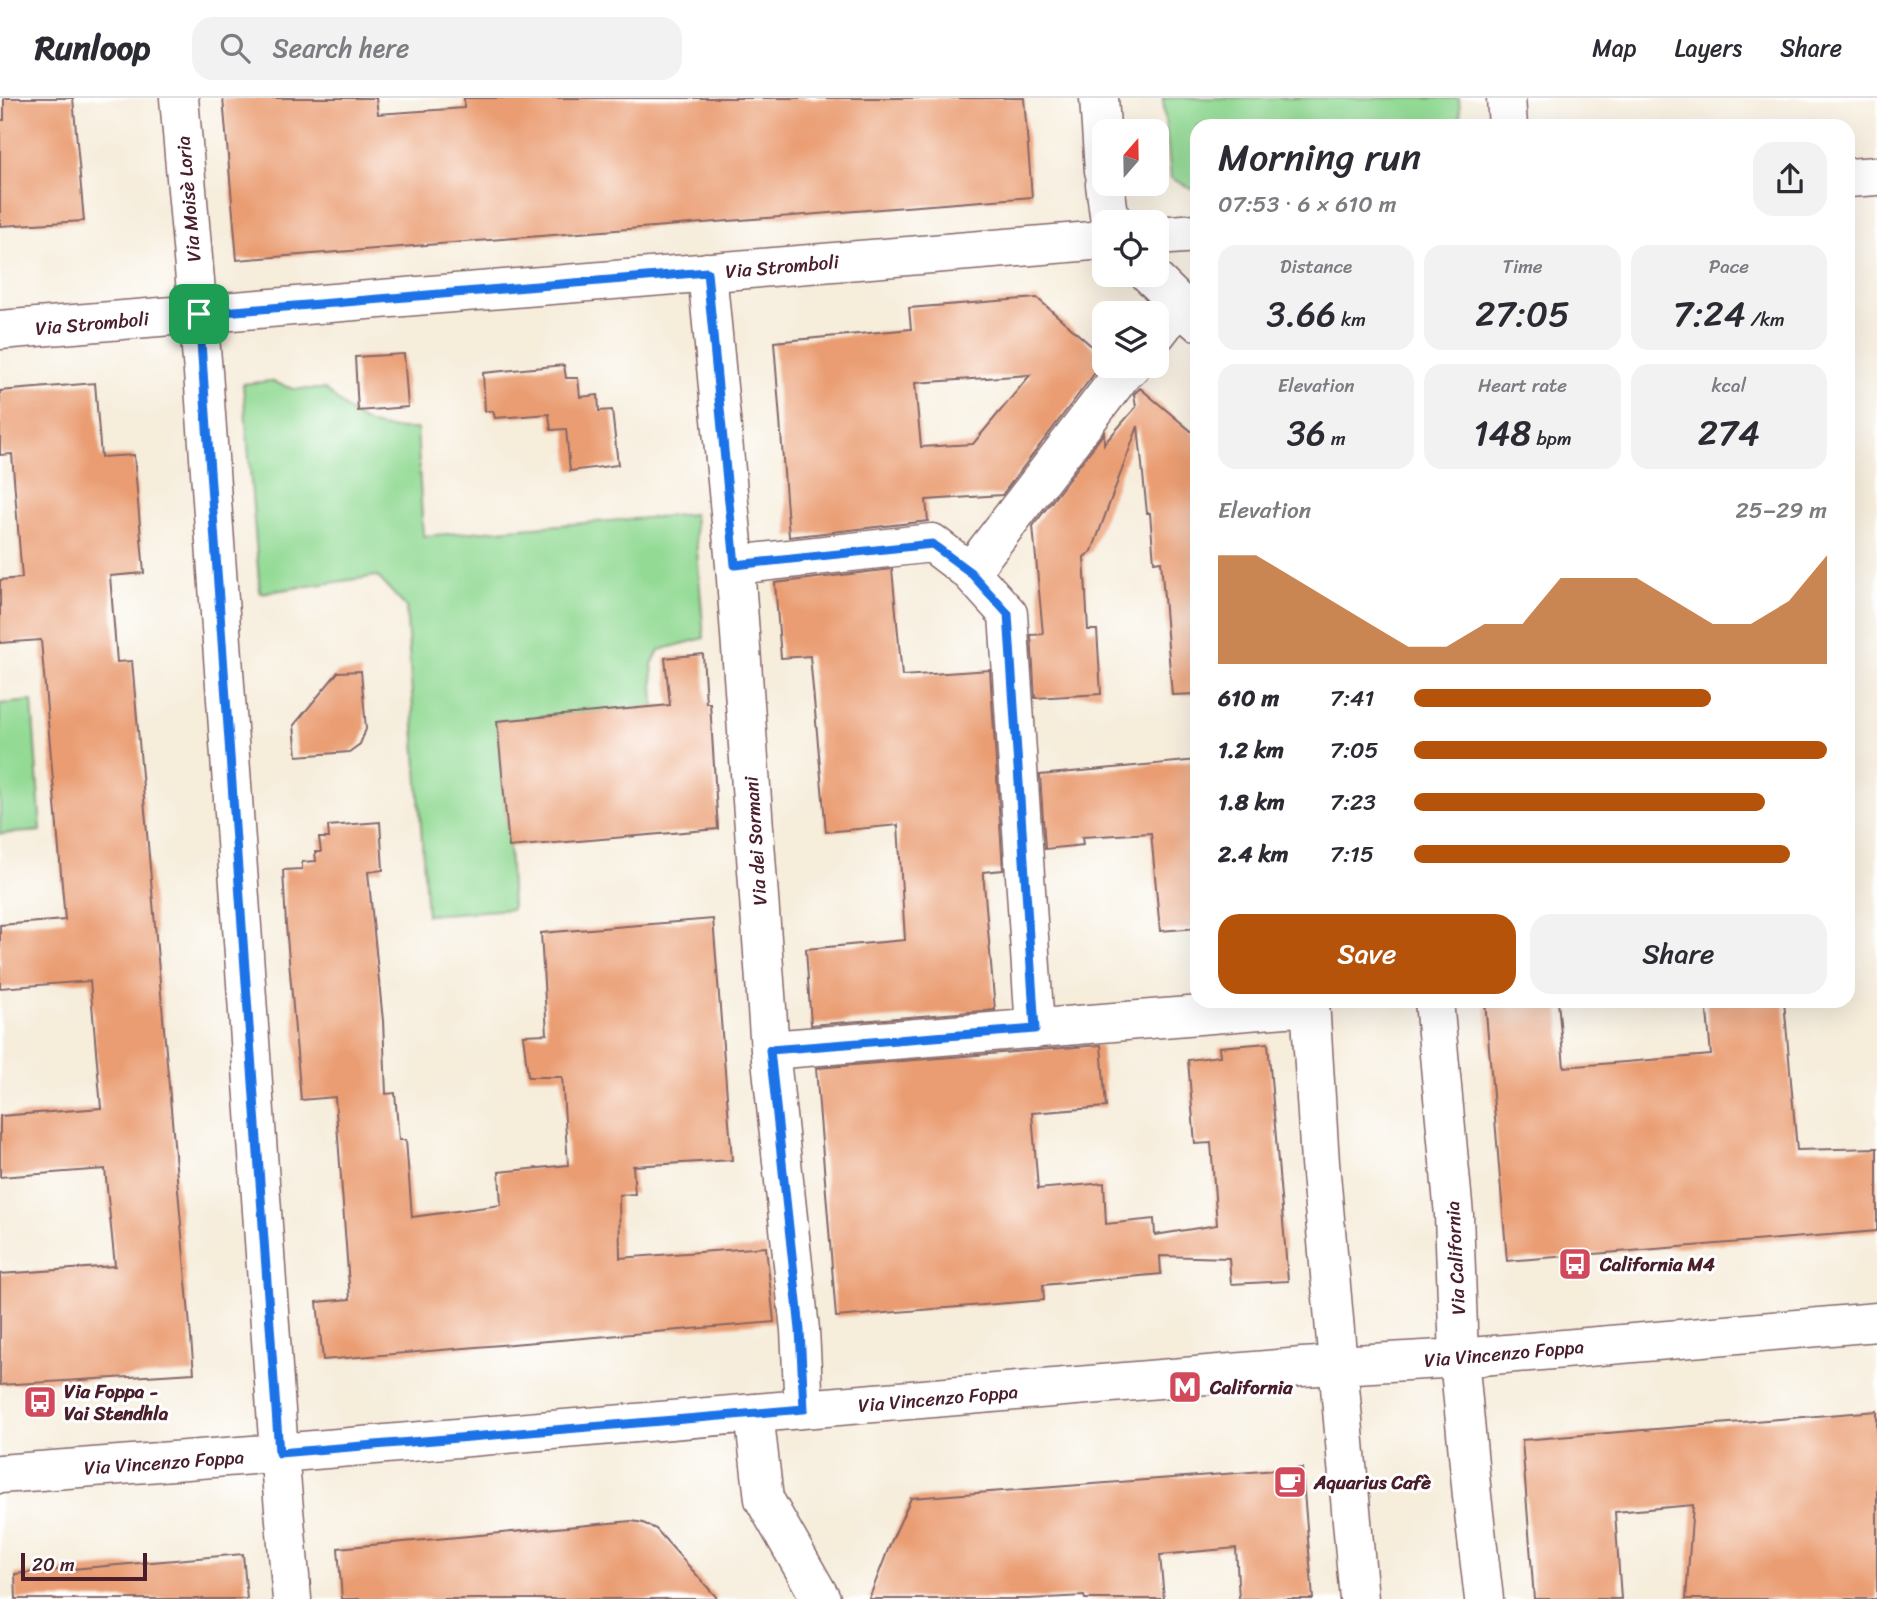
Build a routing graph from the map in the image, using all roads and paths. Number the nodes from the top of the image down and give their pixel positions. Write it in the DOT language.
graph roads {
  1 [pos="179,98"];
  2 [pos="1099,98"];
  3 [pos="1506,98"];
  4 [pos="1100,119"];
  5 [pos="1508,119"];
  6 [pos="1877,176"];
  7 [pos="1855,178"];
  8 [pos="1190,234"];
  9 [pos="1169,235"];
  10 [pos="1092,241"];
  11 [pos="707,272"];
  12 [pos="1163,287"];
  13 [pos="1189,312"];
  14 [pos="199,314"];
  15 [pos="1169,325"];
  16 [pos="0,330"];
  17 [pos="1122,378"];
  18 [pos="735,565"];
  19 [pos="970,572"];
  20 [pos="1257,1008"];
  21 [pos="1310,1008"];
  22 [pos="1435,1008"];
  23 [pos="1035,1029"];
  24 [pos="770,1050"];
  25 [pos="1877,1322"];
  26 [pos="1459,1357"];
  27 [pos="1337,1364"];
  28 [pos="804,1409"];
  29 [pos="754,1413"];
  30 [pos="279,1453"];
  31 [pos="0,1474"];
  32 [pos="292,1599"];
  33 [pos="821,1599"];
  34 [pos="1359,1599"];
  35 [pos="1484,1599"];
  1 -- 14 [label="street, Via Moisè Loria"];
  2 -- 4 [label="street"];
  3 -- 5 [label="street"];
  6 -- 7 [label="street"];
  8 -- 9 [label="street"];
  10 -- 11 [label="street, Via Stromboli"];
  11 -- 14 [label="street, Via Stromboli"];
  11 -- 18 [label="street, Via dei Sormani"];
  12 -- 13 [label="street"];
  13 -- 15 [label="street"];
  14 -- 16 [label="street, Via Stromboli"];
  14 -- 30 [label="street, Via Moisè Loria"];
  17 -- 19 [label="street"];
  18 -- 19 [label="street"];
  18 -- 24 [label="street, Via dei Sormani"];
  19 -- 23 [label="street"];
  20 -- 23 [label="street"];
  21 -- 27 [label="street"];
  22 -- 26 [label="street, Via California"];
  23 -- 24 [label="street"];
  24 -- 28 [label="street, Via dei Sormani"];
  25 -- 26 [label="street, Via Vincenzo Foppa"];
  26 -- 27 [label="street, Via Vincenzo Foppa"];
  26 -- 35 [label="street, Via California"];
  27 -- 28 [label="street, Via Vincenzo Foppa"];
  27 -- 34 [label="street"];
  28 -- 29 [label="street, Via Vincenzo Foppa"];
  29 -- 30 [label="street, Via Vincenzo Foppa"];
  29 -- 33 [label="street"];
  30 -- 31 [label="street, Via Vincenzo Foppa"];
  30 -- 32 [label="street, Via Moisè Loria"];
}
